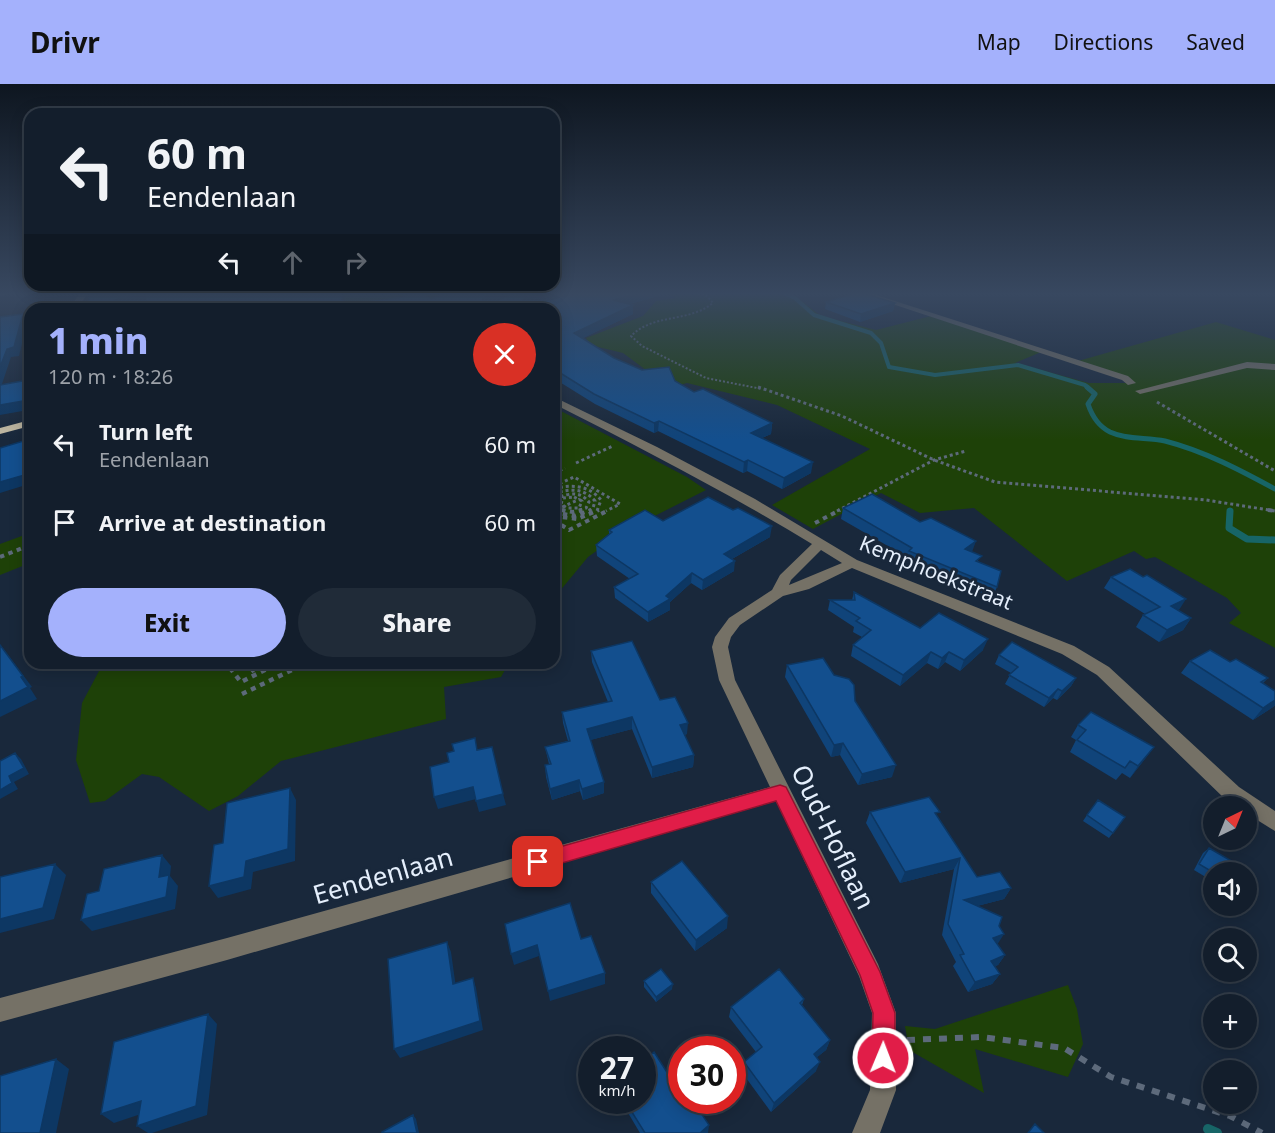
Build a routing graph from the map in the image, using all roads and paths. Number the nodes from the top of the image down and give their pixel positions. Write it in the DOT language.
graph roads {
  1 [pos="638,342"];
  2 [pos="1018,342"];
  3 [pos="1275,367"];
  4 [pos="1131,382"];
  5 [pos="1140,391"];
  6 [pos="560,406"];
  7 [pos="24,425"];
  8 [pos="0,431"];
  9 [pos="630,438"];
  10 [pos="966,450"];
  11 [pos="934,460"];
  12 [pos="576,463"];
  13 [pos="565,468"];
  14 [pos="560,470"];
  15 [pos="1275,471"];
  16 [pos="560,489"];
  17 [pos="596,491"];
  18 [pos="560,492"];
  19 [pos="560,492"];
  20 [pos="560,494"];
  21 [pos="586,495"];
  22 [pos="560,496"];
  23 [pos="579,499"];
  24 [pos="560,502"];
  25 [pos="571,503"];
  26 [pos="564,507"];
  27 [pos="560,508"];
  28 [pos="581,509"];
  29 [pos="560,510"];
  30 [pos="1275,511"];
  31 [pos="560,515"];
  32 [pos="591,515"];
  33 [pos="560,521"];
  34 [pos="801,530"];
  35 [pos="819,544"];
  36 [pos="24,547"];
  37 [pos="0,557"];
  38 [pos="852,562"];
  39 [pos="778,593"];
  40 [pos="231,669"];
  41 [pos="252,669"];
  42 [pos="266,669"];
  43 [pos="293,669"];
  44 [pos="256,674"];
  45 [pos="242,694"];
  46 [pos="780,792"];
  47 [pos="1275,822"];
  48 [pos="0,1010"];
  49 [pos="884,1041"];
  50 [pos="866,1133"];
  51 [pos="1262,1133"];
  1 -- 11 [label="path"];
  2 -- 4 [label="street"];
  3 -- 5 [label="street"];
  5 -- 15 [label="path"];
  6 -- 9 [label="street, Kemphoekstraat"];
  7 -- 8 [label="main road"];
  9 -- 12 [label="path"];
  9 -- 34 [label="street, Kemphoekstraat"];
  10 -- 11 [label="path"];
  11 -- 30 [label="path"];
  11 -- 34 [label="path"];
  13 -- 14 [label="path"];
  16 -- 17 [label="path"];
  17 -- 18 [label="path"];
  17 -- 21 [label="path"];
  17 -- 32 [label="path"];
  17 -- 32 [label="path"];
  19 -- 21 [label="path"];
  20 -- 23 [label="path"];
  21 -- 23 [label="path"];
  21 -- 28 [label="path"];
  21 -- 32 [label="path"];
  22 -- 25 [label="path"];
  23 -- 25 [label="path"];
  23 -- 28 [label="path"];
  24 -- 26 [label="path"];
  25 -- 26 [label="path"];
  25 -- 28 [label="path"];
  26 -- 27 [label="path"];
  26 -- 28 [label="path"];
  28 -- 29 [label="path"];
  28 -- 32 [label="path"];
  31 -- 32 [label="path"];
  32 -- 33 [label="path"];
  34 -- 35 [label="street, Kemphoekstraat"];
  35 -- 38 [label="street, Kemphoekstraat"];
  35 -- 39 [label="street, Oud-Hoflaan"];
  36 -- 37 [label="path"];
  38 -- 39 [label="street, Oud-Hoflaan"];
  38 -- 47 [label="street, Kemphoekstraat"];
  39 -- 46 [label="street, Oud-Hoflaan"];
  40 -- 44 [label="path"];
  41 -- 44 [label="path"];
  42 -- 44 [label="path"];
  43 -- 45 [label="path"];
  46 -- 48 [label="street, Eendenlaan"];
  46 -- 49 [label="street, Oud-Hoflaan"];
  49 -- 50 [label="street, Oud-Hoflaan"];
  49 -- 51 [label="path"];
}
